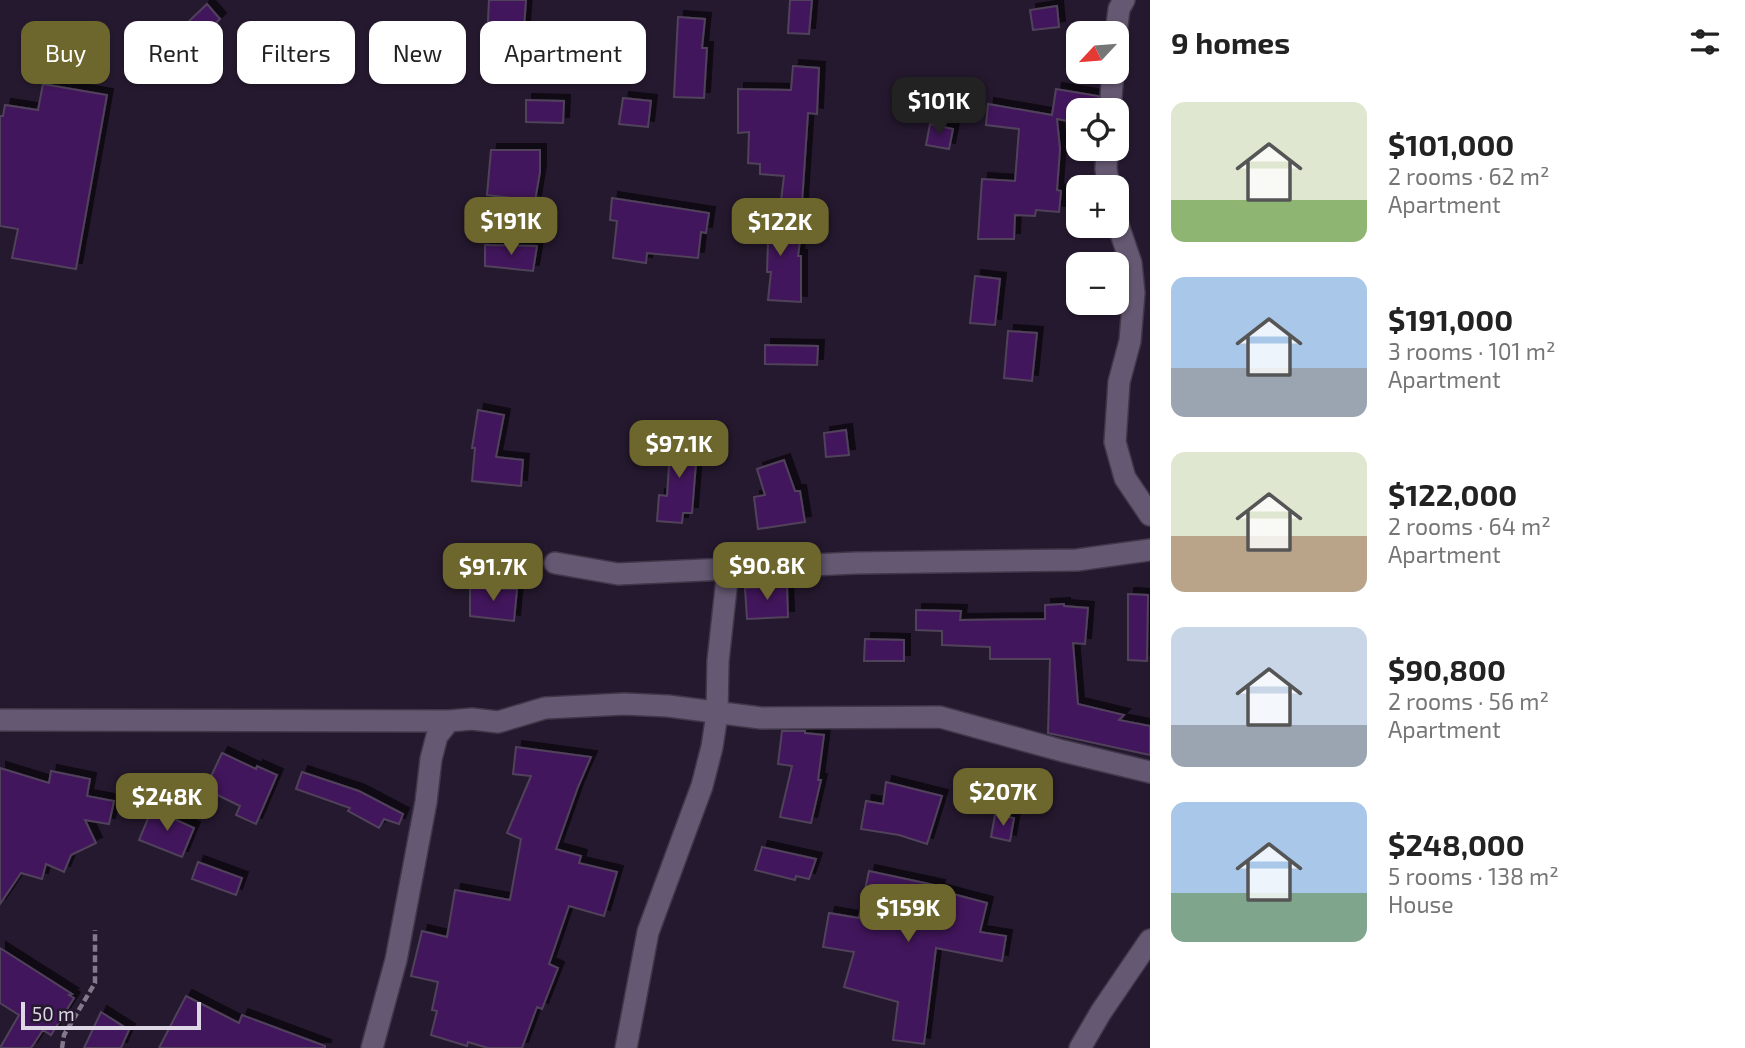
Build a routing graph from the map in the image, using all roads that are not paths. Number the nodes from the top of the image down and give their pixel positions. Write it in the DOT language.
graph roads {
  1 [pos="1124,0"];
  2 [pos="1118,21"];
  3 [pos="1122,238"];
  4 [pos="1150,514"];
  5 [pos="1150,550"];
  6 [pos="555,563"];
  7 [pos="728,570"];
  8 [pos="717,714"];
  9 [pos="0,720"];
  10 [pos="449,721"];
  11 [pos="1150,772"];
  12 [pos="1150,940"];
  13 [pos="372,1048"];
  14 [pos="626,1048"];
  15 [pos="1080,1048"];
  1 -- 2 [label="street"];
  3 -- 4 [label="street"];
  5 -- 7 [label="street"];
  6 -- 7 [label="street"];
  7 -- 8 [label="street"];
  8 -- 10 [label="street"];
  8 -- 11 [label="street"];
  8 -- 14 [label="street"];
  9 -- 10 [label="street"];
  10 -- 13 [label="street"];
  12 -- 15 [label="street"];
}
